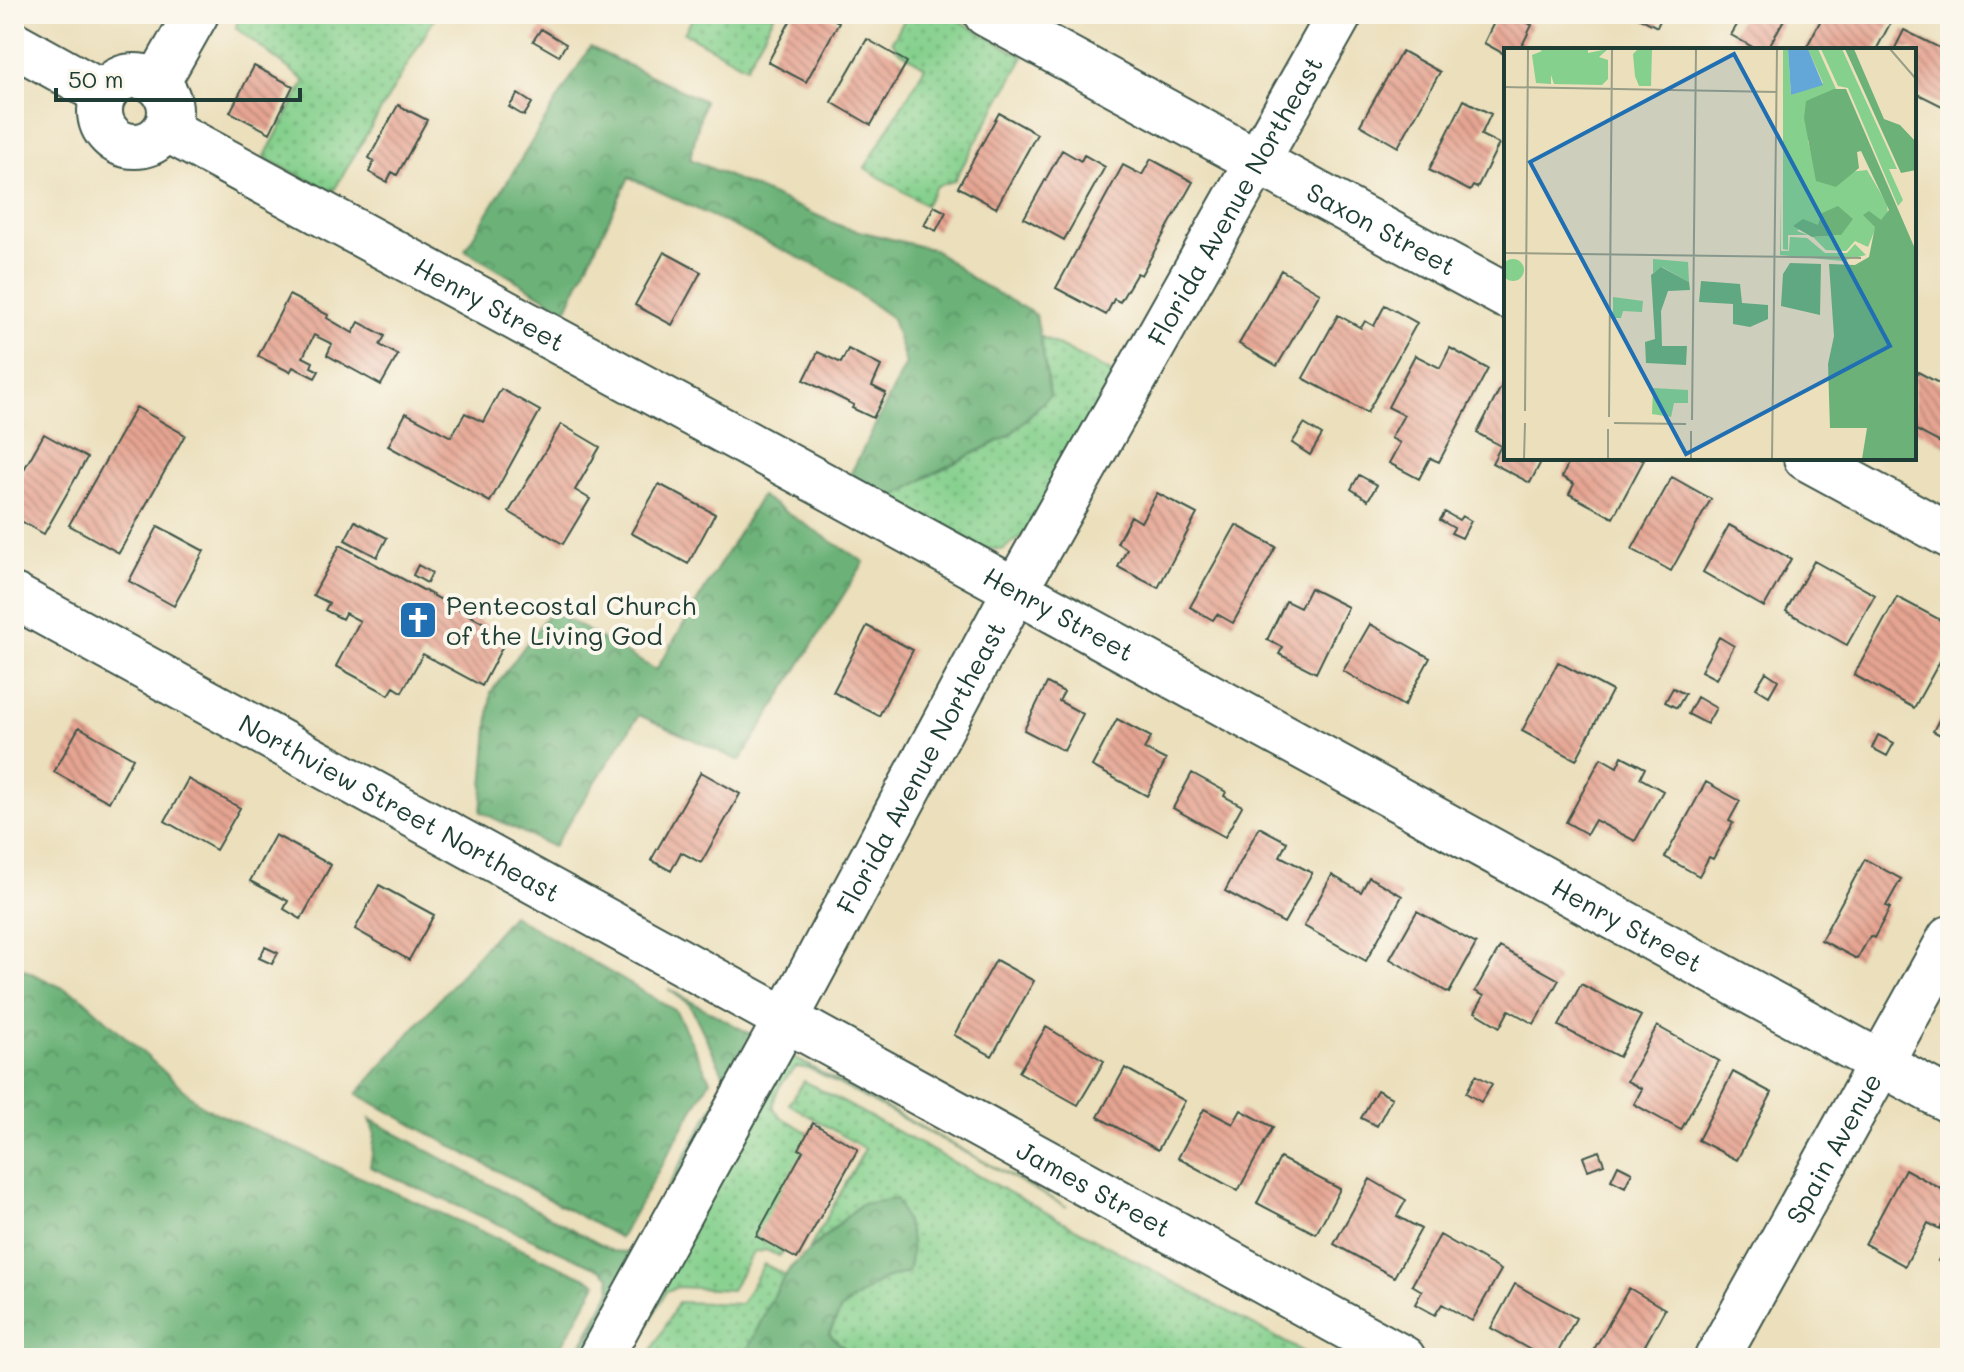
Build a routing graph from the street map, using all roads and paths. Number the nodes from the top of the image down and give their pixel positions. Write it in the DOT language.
graph roads {
  1 [pos="196,14"];
  2 [pos="986,14"];
  3 [pos="1340,14"];
  4 [pos="14,44"];
  5 [pos="157,83"];
  6 [pos="104,94"];
  7 [pos="166,129"];
  8 [pos="1258,162"];
  9 [pos="1504,295"];
  10 [pos="1810,460"];
  11 [pos="1950,536"];
  12 [pos="1016,589"];
  13 [pos="14,596"];
  14 [pos="1950,938"];
  15 [pos="785,1021"];
  16 [pos="1880,1063"];
  17 [pos="1950,1101"];
  18 [pos="600,1358"];
  19 [pos="1403,1358"];
  20 [pos="1717,1358"];
  1 -- 5 [label="street"];
  2 -- 8 [label="street, Saxon Street"];
  3 -- 8 [label="street, Florida Avenue Northeast"];
  4 -- 6 [label="street"];
  5 -- 6 [label="street"];
  5 -- 7 [label="street"];
  6 -- 7 [label="street"];
  7 -- 12 [label="street, Henry Street"];
  8 -- 9 [label="street, Saxon Street"];
  8 -- 12 [label="street, Florida Avenue Northeast"];
  10 -- 11 [label="street"];
  12 -- 15 [label="street, Florida Avenue Northeast"];
  12 -- 16 [label="street, Henry Street"];
  13 -- 15 [label="street, Northview Street Northeast"];
  14 -- 16 [label="street, Spain Avenue"];
  15 -- 18 [label="street, Florida Avenue Northeast"];
  15 -- 19 [label="street, James Street"];
  16 -- 17 [label="street, Henry Street"];
  16 -- 20 [label="street, Spain Avenue"];
}
